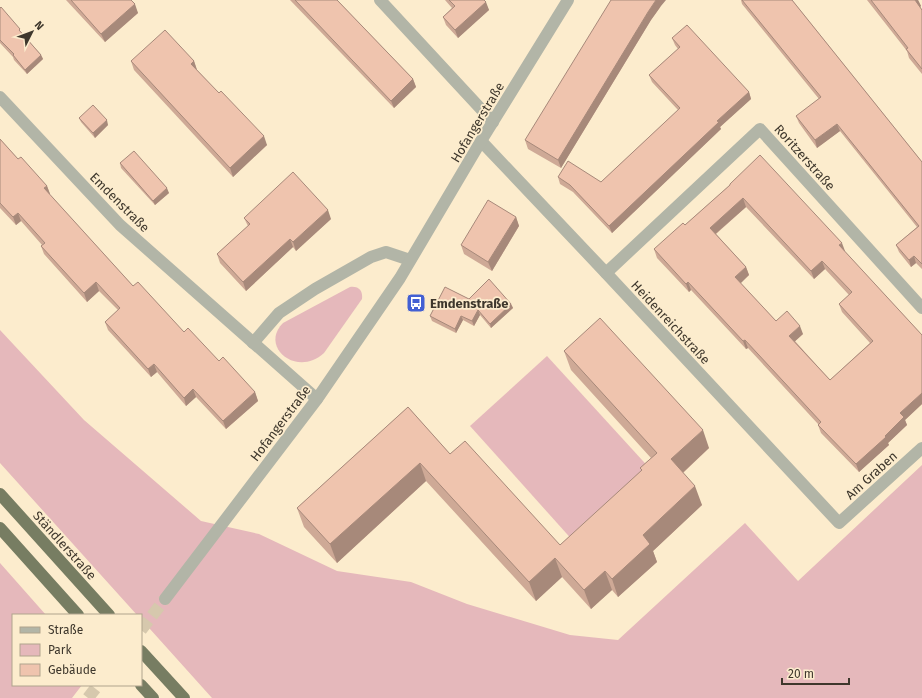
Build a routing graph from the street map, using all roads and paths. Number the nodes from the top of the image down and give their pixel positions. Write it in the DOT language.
graph roads {
  1 [pos="380,0"];
  2 [pos="568,0"];
  3 [pos="0,97"];
  4 [pos="493,122"];
  5 [pos="481,141"];
  6 [pos="410,260"];
  7 [pos="606,273"];
  8 [pos="922,308"];
  9 [pos="253,343"];
  10 [pos="317,398"];
  11 [pos="922,448"];
  12 [pos="0,494"];
  13 [pos="839,523"];
  14 [pos="0,528"];
  15 [pos="165,599"];
  16 [pos="77,614"];
  17 [pos="108,614"];
  18 [pos="142,652"];
  19 [pos="142,686"];
  20 [pos="153,698"];
  21 [pos="184,698"];
  1 -- 4 [label="street"];
  2 -- 4 [label="street, Hofangerstraße"];
  3 -- 9 [label="street, Emdenstraße"];
  4 -- 5 [label="street, Hofangerstraße"];
  5 -- 6 [label="street, Hofangerstraße"];
  5 -- 7 [label="street, Heidenreichstraße"];
  6 -- 9 [label="street"];
  6 -- 10 [label="street, Hofangerstraße"];
  7 -- 8 [label="street, Roritzerstraße"];
  7 -- 13 [label="street, Heidenreichstraße"];
  9 -- 10 [label="street, Emdenstraße"];
  10 -- 15 [label="street, Hofangerstraße"];
  11 -- 13 [label="street, Am Graben"];
  12 -- 17 [label="highway, Ständlerstraße"];
  14 -- 16 [label="highway"];
  18 -- 21 [label="highway"];
  19 -- 20 [label="highway"];
}
